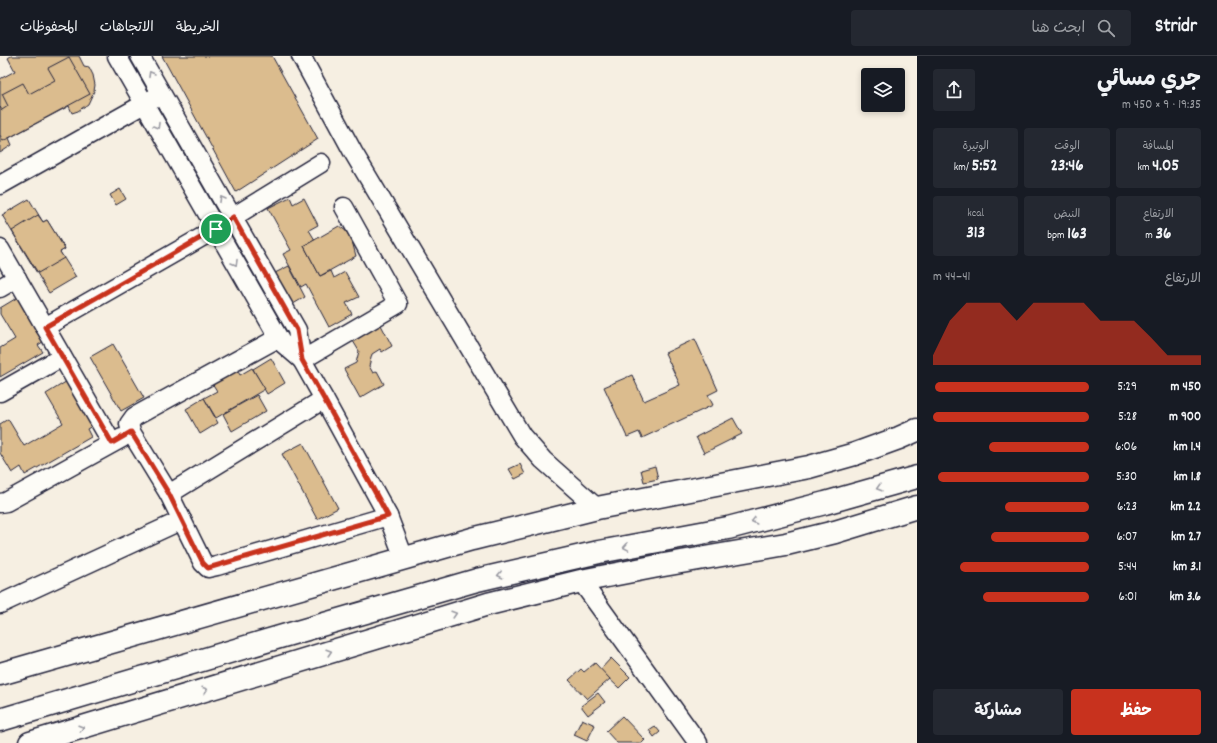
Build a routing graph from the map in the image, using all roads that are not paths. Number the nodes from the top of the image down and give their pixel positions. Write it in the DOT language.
graph roads {
  1 [pos="117,56"];
  2 [pos="140,56"];
  3 [pos="301,56"];
  4 [pos="161,92"];
  5 [pos="144,104"];
  6 [pos="321,163"];
  7 [pos="0,185"];
  8 [pos="344,207"];
  9 [pos="233,217"];
  10 [pos="216,229"];
  11 [pos="0,250"];
  12 [pos="17,278"];
  13 [pos="0,288"];
  14 [pos="45,327"];
  15 [pos="278,338"];
  16 [pos="62,357"];
  17 [pos="302,360"];
  18 [pos="0,392"];
  19 [pos="324,399"];
  20 [pos="917,430"];
  21 [pos="131,432"];
  22 [pos="112,443"];
  23 [pos="917,477"];
  24 [pos="169,494"];
  25 [pos="2,499"];
  26 [pos="917,507"];
  27 [pos="597,508"];
  28 [pos="388,516"];
  29 [pos="182,520"];
  30 [pos="404,558"];
  31 [pos="581,581"];
  32 [pos="0,604"];
  33 [pos="0,674"];
  34 [pos="0,720"];
  35 [pos="30,743"];
  36 [pos="698,743"];
  1 -- 5 [label="street"];
  4 -- 2 [label="street, one-way"];
  3 -- 27 [label="street"];
  4 -- 5 [label="street"];
  9 -- 4 [label="street, one-way"];
  5 -- 7 [label="street"];
  5 -- 10 [label="street, one-way"];
  6 -- 9 [label="street"];
  8 -- 17 [label="street"];
  9 -- 10 [label="street"];
  9 -- 17 [label="street"];
  10 -- 14 [label="street"];
  10 -- 15 [label="street, one-way"];
  11 -- 12 [label="street"];
  12 -- 13 [label="street"];
  12 -- 14 [label="street"];
  14 -- 16 [label="street"];
  15 -- 17 [label="street"];
  15 -- 21 [label="street"];
  16 -- 18 [label="street"];
  16 -- 22 [label="street"];
  17 -- 19 [label="street"];
  19 -- 24 [label="street"];
  19 -- 28 [label="street"];
  20 -- 27 [label="main road"];
  21 -- 22 [label="street"];
  21 -- 24 [label="street"];
  22 -- 25 [label="street"];
  23 -- 34 [label="main road, one-way"];
  24 -- 29 [label="street"];
  26 -- 31 [label="main road"];
  27 -- 30 [label="main road"];
  28 -- 29 [label="street"];
  28 -- 30 [label="street"];
  29 -- 32 [label="street"];
  30 -- 33 [label="main road"];
  35 -- 31 [label="main road, one-way"];
  31 -- 36 [label="street"];
}
